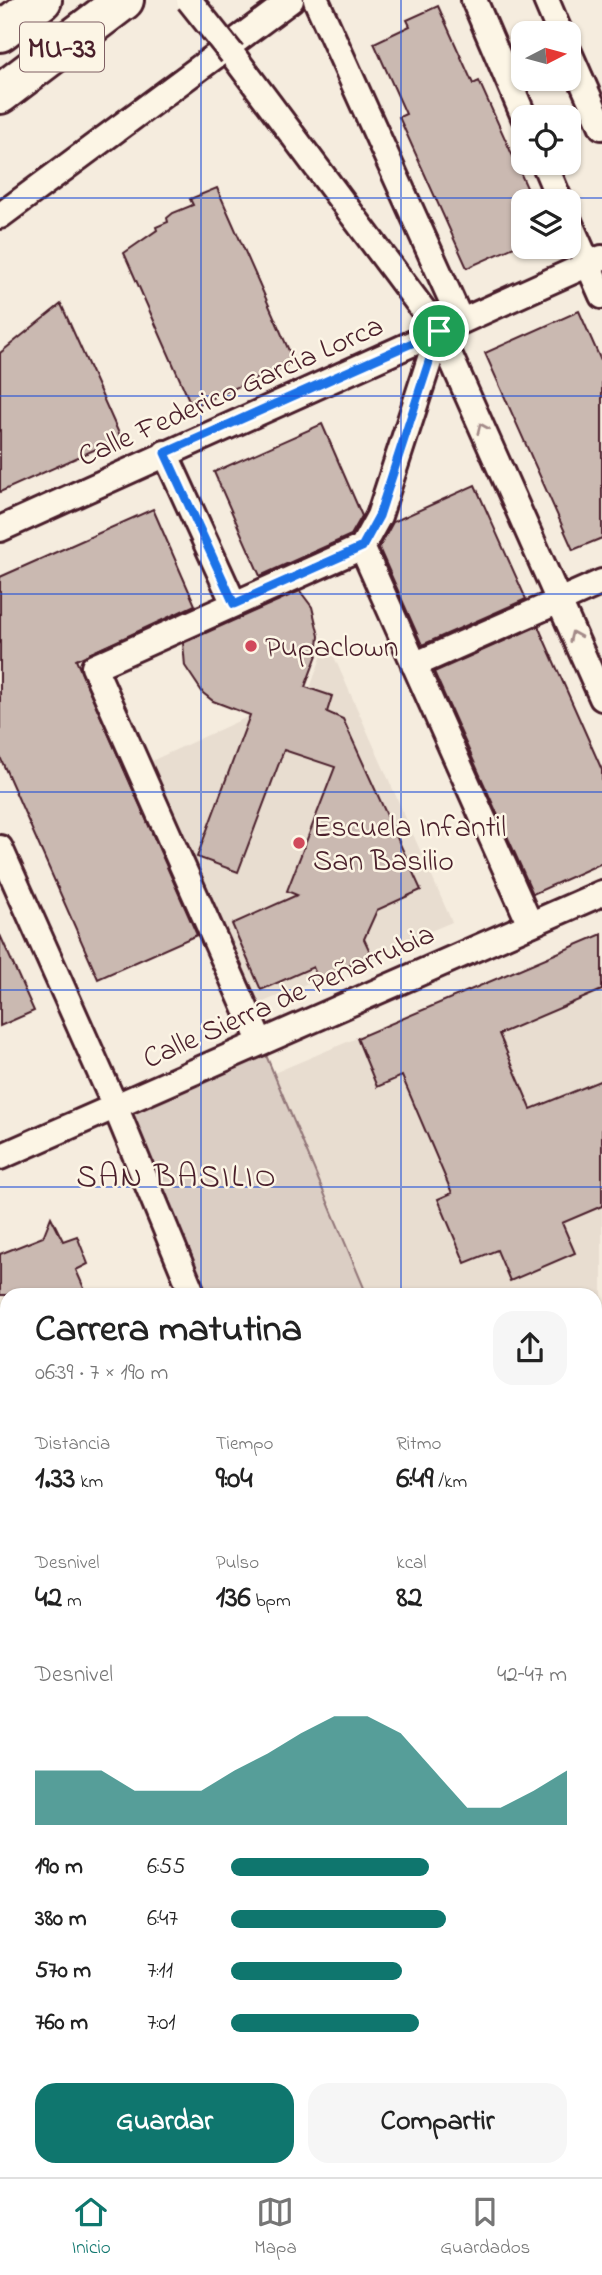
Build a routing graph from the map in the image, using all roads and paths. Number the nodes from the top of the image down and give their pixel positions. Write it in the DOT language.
graph roads {
  1 [pos="42,0"];
  2 [pos="124,0"];
  3 [pos="189,0"];
  4 [pos="291,0"];
  5 [pos="316,0"];
  6 [pos="474,0"];
  7 [pos="546,0"];
  8 [pos="556,21"];
  9 [pos="0,32"];
  10 [pos="581,79"];
  11 [pos="0,94"];
  12 [pos="519,105"];
  13 [pos="602,127"];
  14 [pos="0,216"];
  15 [pos="581,239"];
  16 [pos="595,261"];
  17 [pos="602,296"];
  18 [pos="461,321"];
  19 [pos="439,331"];
  20 [pos="165,453"];
  21 [pos="0,529"];
  22 [pos="362,547"];
  23 [pos="602,582"];
  24 [pos="559,602"];
  25 [pos="234,604"];
  26 [pos="414,665"];
  27 [pos="602,698"];
  28 [pos="0,848"];
  29 [pos="602,892"];
  30 [pos="530,924"];
  31 [pos="260,1041"];
  32 [pos="115,1106"];
  33 [pos="0,1157"];
  34 [pos="190,1288"];
  1 -- 9 [label="highway, MU-33"];
  2 -- 11 [label="highway, MU-33"];
  3 -- 19 [label="street, bridge"];
  4 -- 14 [label="street"];
  5 -- 18 [label="street"];
  6 -- 12 [label="street"];
  7 -- 8 [label="street"];
  10 -- 13 [label="street"];
  15 -- 16 [label="street"];
  16 -- 17 [label="street"];
  16 -- 18 [label="street, Calle Federico García Lorca"];
  18 -- 19 [label="street, Calle Federico García Lorca"];
  19 -- 20 [label="street, Calle Federico García Lorca"];
  19 -- 22 [label="street"];
  24 -- 19 [label="street, one-way"];
  20 -- 21 [label="street, Calle Federico García Lorca"];
  20 -- 25 [label="street"];
  22 -- 25 [label="street"];
  22 -- 26 [label="street"];
  23 -- 24 [label="street"];
  24 -- 26 [label="street"];
  27 -- 24 [label="street, one-way"];
  25 -- 31 [label="street"];
  26 -- 30 [label="street"];
  28 -- 32 [label="street"];
  29 -- 30 [label="street, Calle Sierra de Peñarrubia"];
  30 -- 31 [label="street, Calle Sierra de Peñarrubia"];
  31 -- 32 [label="street, Calle Sierra de Peñarrubia"];
  32 -- 33 [label="street, Calle Sierra de Peñarrubia"];
  32 -- 34 [label="street"];
}
